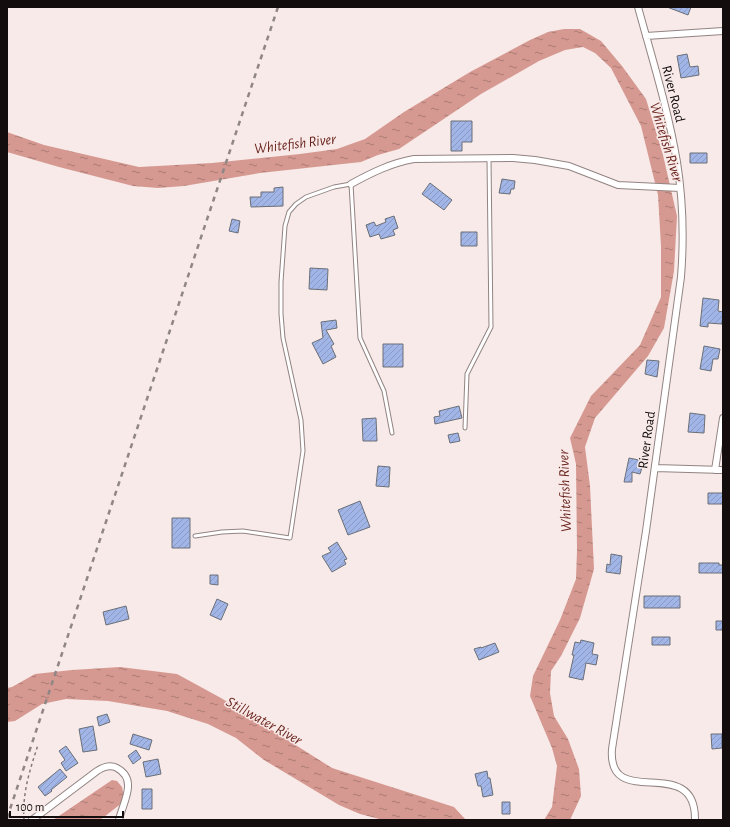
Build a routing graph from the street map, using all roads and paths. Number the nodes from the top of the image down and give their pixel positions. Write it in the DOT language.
graph roads {
  1 [pos="638,7"];
  2 [pos="723,31"];
  3 [pos="646,36"];
  4 [pos="489,159"];
  5 [pos="351,184"];
  6 [pos="680,188"];
  7 [pos="723,418"];
  8 [pos="466,428"];
  9 [pos="392,433"];
  10 [pos="655,468"];
  11 [pos="714,470"];
  12 [pos="723,470"];
  13 [pos="195,536"];
  14 [pos="38,745"];
  15 [pos="24,820"];
  16 [pos="32,820"];
  17 [pos="119,820"];
  18 [pos="696,820"];
  1 -- 3 [label="street, River Road"];
  2 -- 3 [label="street"];
  3 -- 6 [label="street, River Road"];
  4 -- 5 [label="street"];
  4 -- 6 [label="street"];
  4 -- 8 [label="lane"];
  5 -- 9 [label="lane"];
  5 -- 13 [label="lane"];
  6 -- 10 [label="street, River Road"];
  7 -- 11 [label="street"];
  10 -- 11 [label="street"];
  10 -- 18 [label="street, River Road"];
  11 -- 12 [label="street"];
  14 -- 15 [label="path"];
  16 -- 17 [label="street"];
}
